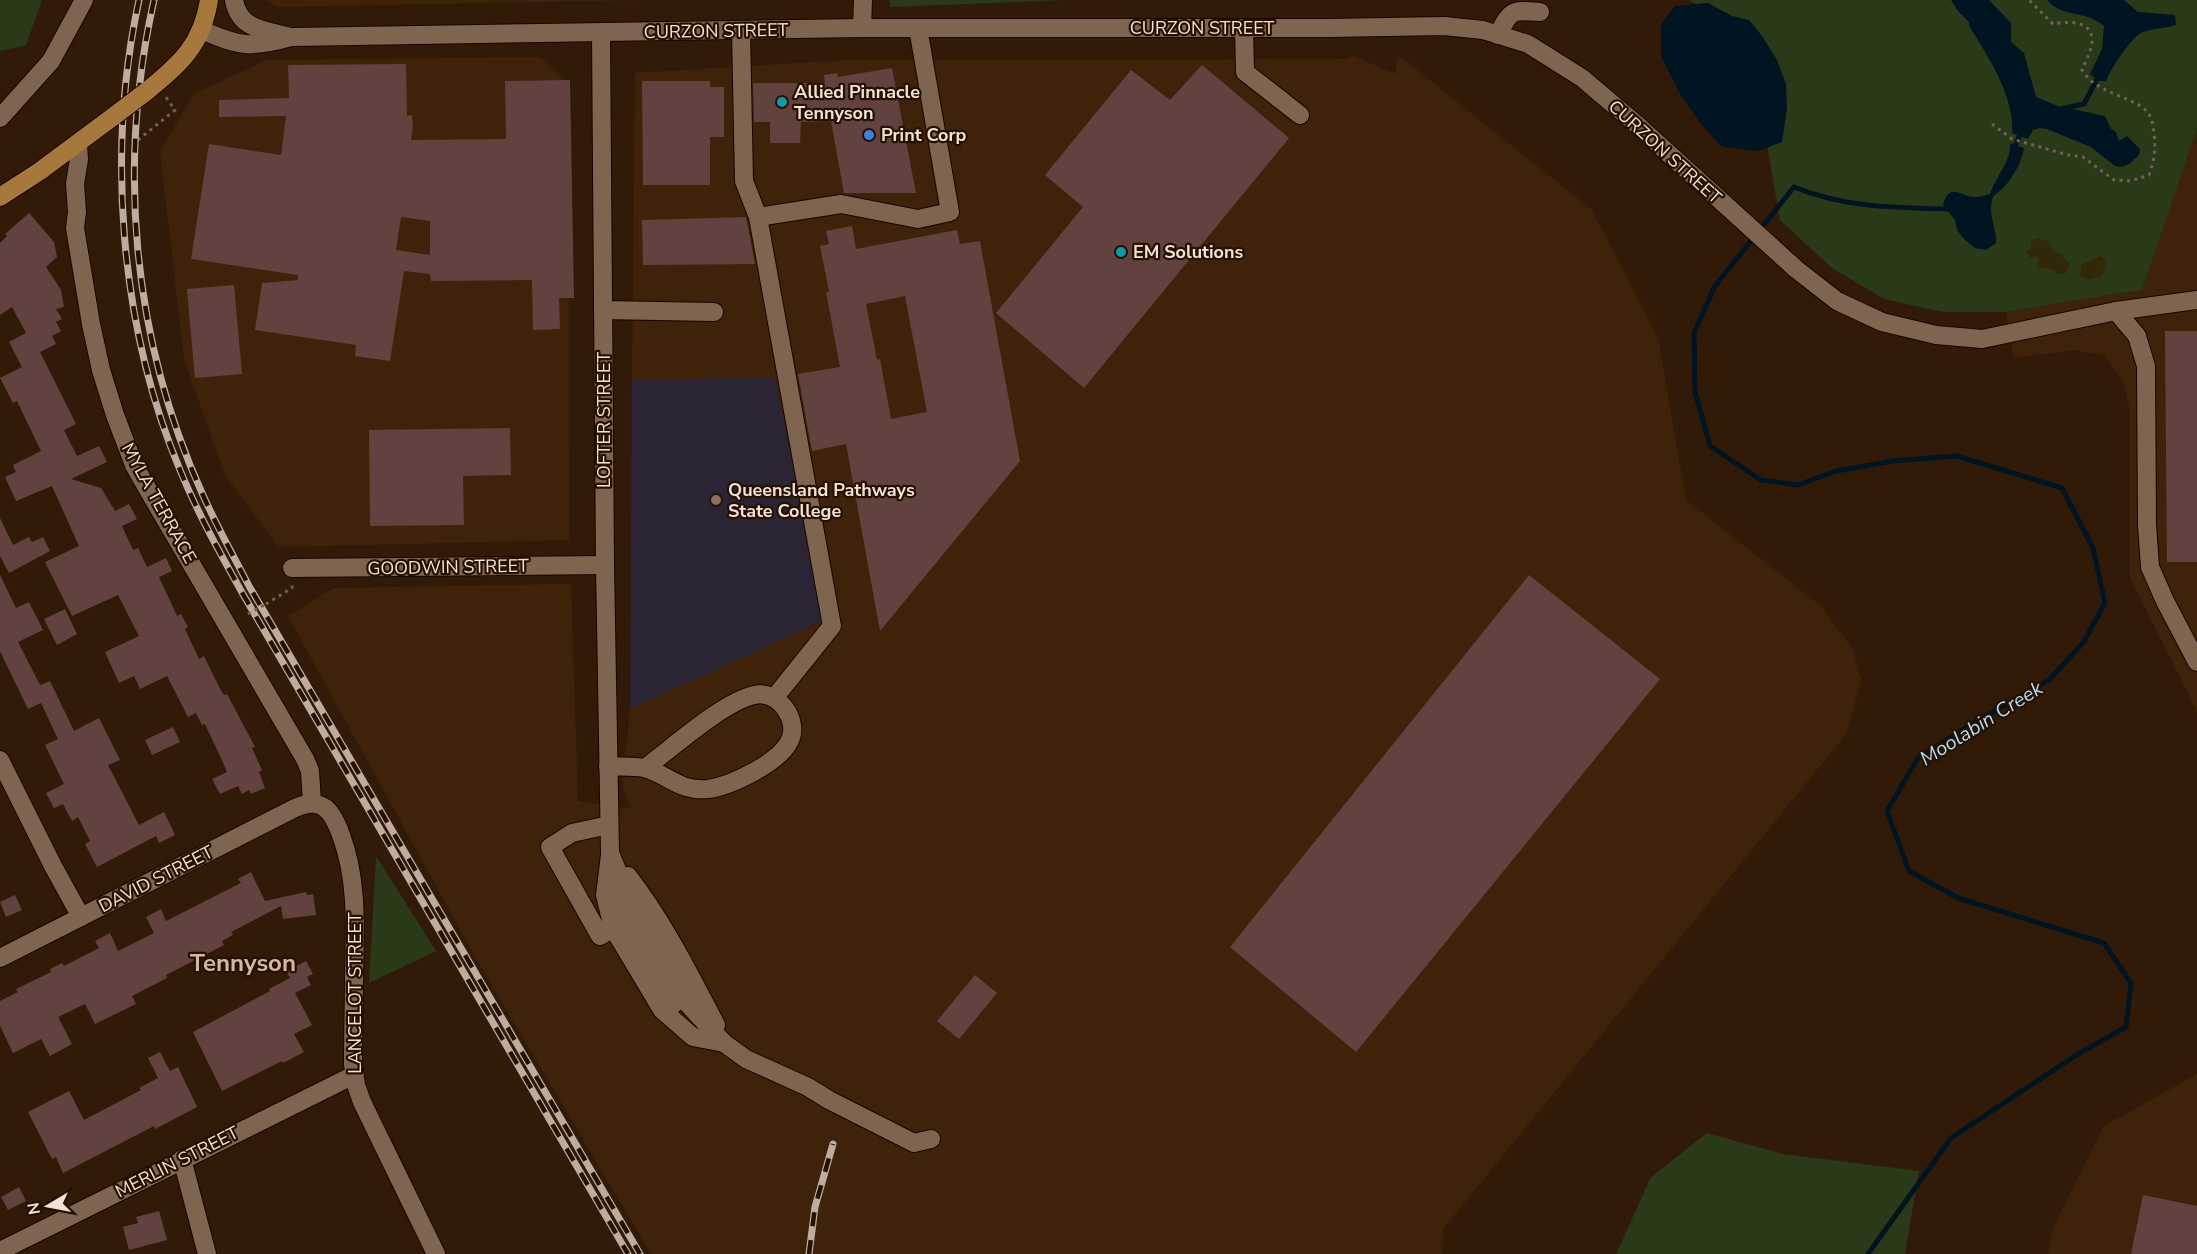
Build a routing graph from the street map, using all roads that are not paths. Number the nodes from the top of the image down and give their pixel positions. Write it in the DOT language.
graph roads {
  1 [pos="84,0"];
  2 [pos="209,0"];
  3 [pos="234,0"];
  4 [pos="863,0"];
  5 [pos="1540,12"];
  6 [pos="862,28"];
  7 [pos="918,28"];
  8 [pos="1244,28"];
  9 [pos="202,30"];
  10 [pos="741,30"];
  11 [pos="601,33"];
  12 [pos="1498,35"];
  13 [pos="291,37"];
  14 [pos="1300,115"];
  15 [pos="0,118"];
  16 [pos="78,144"];
  17 [pos="0,197"];
  18 [pos="758,217"];
  19 [pos="2197,300"];
  20 [pos="603,310"];
  21 [pos="2116,311"];
  22 [pos="714,312"];
  23 [pos="605,565"];
  24 [pos="292,568"];
  25 [pos="2197,662"];
  26 [pos="775,697"];
  27 [pos="0,760"];
  28 [pos="608,766"];
  29 [pos="645,768"];
  30 [pos="312,803"];
  31 [pos="609,825"];
  32 [pos="610,854"];
  33 [pos="81,917"];
  34 [pos="613,928"];
  35 [pos="0,958"];
  36 [pos="724,1043"];
  37 [pos="354,1075"];
  38 [pos="931,1139"];
  39 [pos="182,1159"];
  40 [pos="0,1251"];
  41 [pos="207,1254"];
  42 [pos="436,1254"];
  1 -- 15 [label="street"];
  2 -- 9 [label="main road"];
  3 -- 13 [label="street, CURZON STREET"];
  4 -- 6 [label="street"];
  5 -- 12 [label="street"];
  6 -- 7 [label="street, CURZON STREET"];
  6 -- 10 [label="street, CURZON STREET"];
  7 -- 8 [label="street, CURZON STREET"];
  7 -- 18 [label="street"];
  8 -- 12 [label="street, CURZON STREET"];
  8 -- 14 [label="street"];
  9 -- 13 [label="street, CURZON STREET"];
  9 -- 16 [label="main road, bridge"];
  10 -- 11 [label="street, CURZON STREET"];
  10 -- 18 [label="street"];
  11 -- 13 [label="street, CURZON STREET"];
  11 -- 20 [label="street, LOFTER STREET"];
  12 -- 21 [label="street, CURZON STREET"];
  16 -- 17 [label="main road"];
  16 -- 30 [label="street, MYLA TERRACE"];
  18 -- 26 [label="street"];
  19 -- 21 [label="street, CURZON STREET"];
  20 -- 22 [label="street"];
  20 -- 23 [label="street, LOFTER STREET"];
  21 -- 25 [label="street"];
  23 -- 24 [label="street, GOODWIN STREET"];
  23 -- 28 [label="street, LOFTER STREET"];
  26 -- 29 [label="street"];
  26 -- 29 [label="street"];
  27 -- 33 [label="street"];
  28 -- 29 [label="street"];
  28 -- 31 [label="street, LOFTER STREET"];
  30 -- 33 [label="street, DAVID STREET"];
  30 -- 37 [label="street, LANCELOT STREET"];
  31 -- 32 [label="street, LOFTER STREET"];
  31 -- 34 [label="street"];
  32 -- 34 [label="street"];
  32 -- 36 [label="street"];
  33 -- 35 [label="street, DAVID STREET"];
  34 -- 36 [label="street"];
  36 -- 38 [label="street"];
  37 -- 39 [label="street, MERLIN STREET"];
  37 -- 42 [label="street, LANCELOT STREET"];
  39 -- 40 [label="street, MERLIN STREET"];
  39 -- 41 [label="street"];
}
